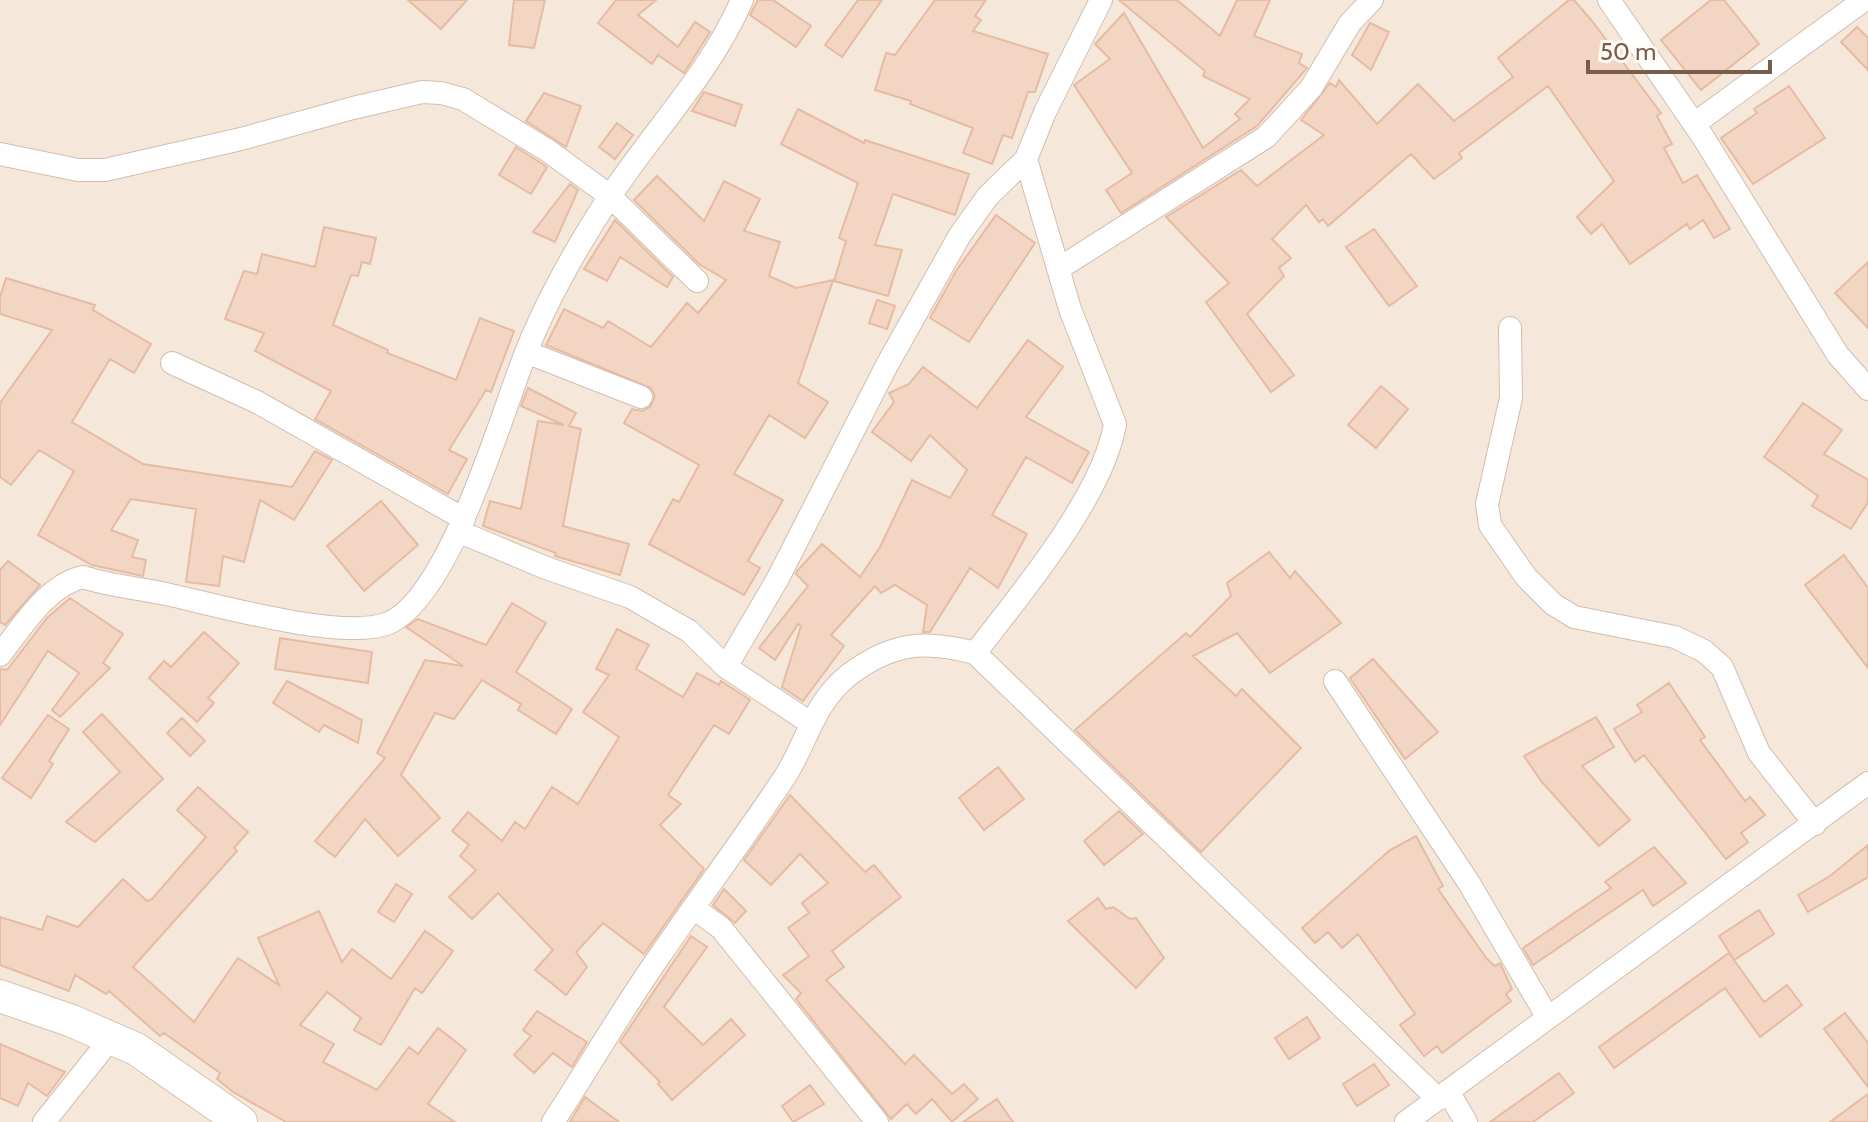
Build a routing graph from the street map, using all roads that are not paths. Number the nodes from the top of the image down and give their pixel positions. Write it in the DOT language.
graph roads {
  1 [pos="742,0"];
  2 [pos="1101,0"];
  3 [pos="1372,0"];
  4 [pos="1609,0"];
  5 [pos="1859,7"];
  6 [pos="1694,124"];
  7 [pos="0,154"];
  8 [pos="1026,159"];
  9 [pos="610,196"];
  10 [pos="1058,269"];
  11 [pos="697,281"];
  12 [pos="1510,328"];
  13 [pos="526,352"];
  14 [pos="172,363"];
  15 [pos="1868,389"];
  16 [pos="641,397"];
  17 [pos="462,525"];
  18 [pos="975,653"];
  19 [pos="0,655"];
  20 [pos="726,667"];
  21 [pos="1335,681"];
  22 [pos="809,722"];
  23 [pos="1868,783"];
  24 [pos="1815,824"];
  25 [pos="695,909"];
  26 [pos="0,996"];
  27 [pos="1548,1018"];
  28 [pos="112,1037"];
  29 [pos="1443,1095"];
  30 [pos="44,1122"];
  31 [pos="241,1122"];
  32 [pos="553,1122"];
  33 [pos="877,1122"];
  34 [pos="1406,1122"];
  35 [pos="1466,1122"];
  1 -- 9 [label="street"];
  2 -- 8 [label="street"];
  3 -- 10 [label="street"];
  4 -- 6 [label="street"];
  5 -- 6 [label="street"];
  6 -- 15 [label="street"];
  7 -- 9 [label="street"];
  8 -- 10 [label="street"];
  8 -- 20 [label="street"];
  9 -- 11 [label="street"];
  9 -- 13 [label="street"];
  10 -- 18 [label="street"];
  12 -- 24 [label="street"];
  13 -- 16 [label="street"];
  13 -- 17 [label="street"];
  14 -- 17 [label="street"];
  17 -- 19 [label="street"];
  17 -- 20 [label="street"];
  18 -- 22 [label="street"];
  18 -- 29 [label="street"];
  20 -- 22 [label="street"];
  21 -- 27 [label="street"];
  22 -- 25 [label="street"];
  23 -- 24 [label="street"];
  24 -- 27 [label="street"];
  25 -- 32 [label="street"];
  25 -- 33 [label="street"];
  26 -- 28 [label="street"];
  27 -- 29 [label="street"];
  28 -- 30 [label="street"];
  28 -- 31 [label="street"];
  29 -- 34 [label="street"];
  29 -- 35 [label="street"];
}
